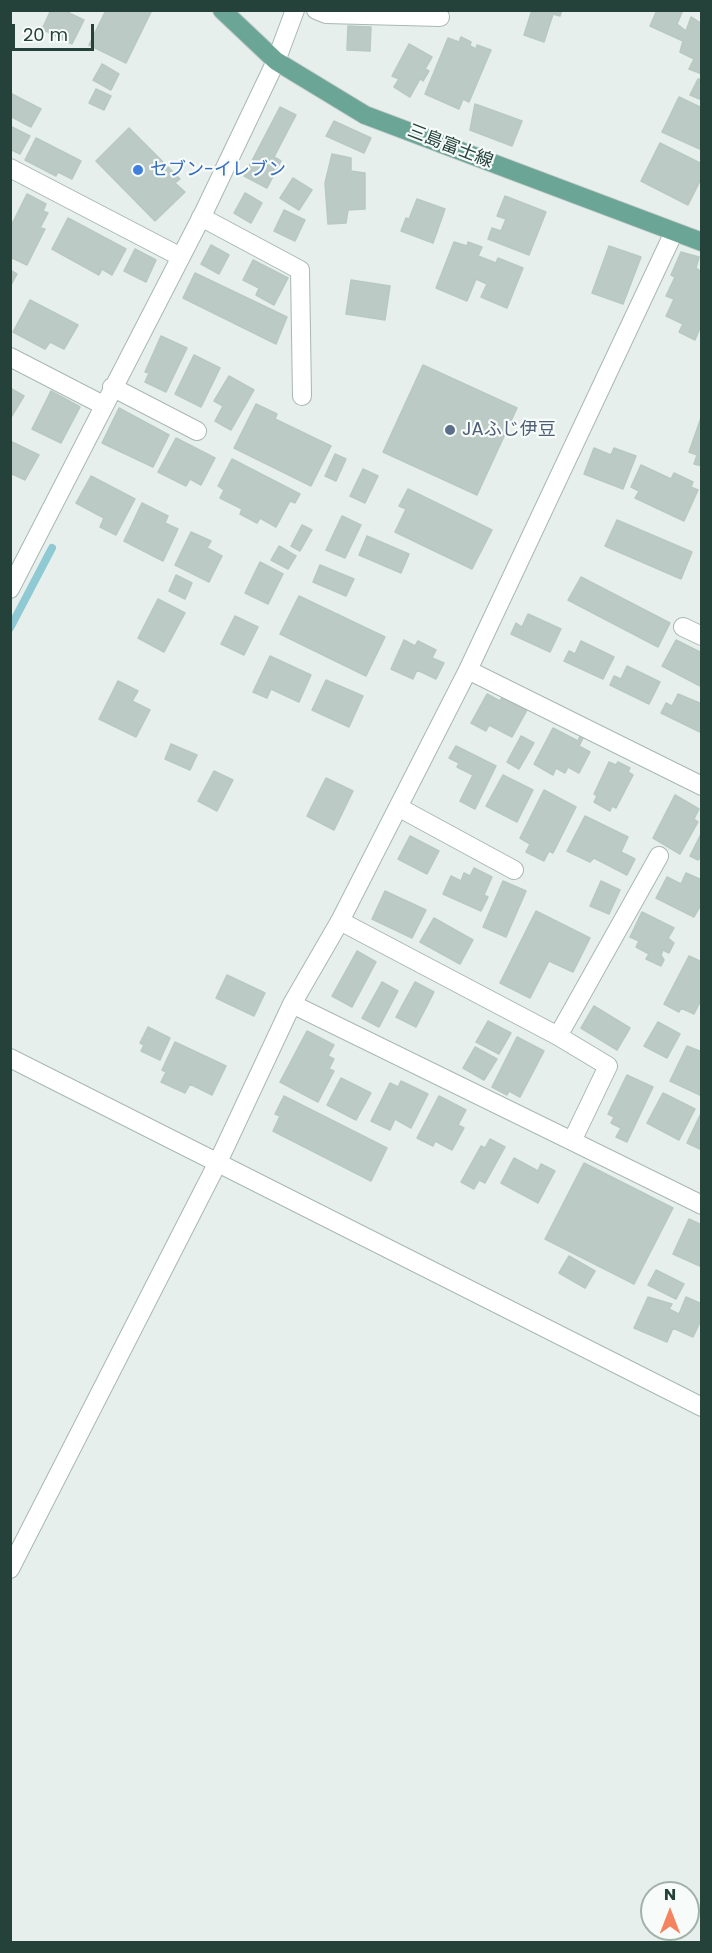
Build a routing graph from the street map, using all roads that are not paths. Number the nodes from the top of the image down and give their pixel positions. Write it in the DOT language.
graph roads {
  1 [pos="222,10"];
  2 [pos="295,10"];
  3 [pos="316,10"];
  4 [pos="440,17"];
  5 [pos="276,61"];
  6 [pos="10,168"];
  7 [pos="201,216"];
  8 [pos="674,232"];
  9 [pos="702,242"];
  10 [pos="179,256"];
  11 [pos="10,357"];
  12 [pos="112,387"];
  13 [pos="302,396"];
  14 [pos="103,405"];
  15 [pos="197,432"];
  16 [pos="10,589"];
  17 [pos="683,627"];
  18 [pos="702,636"];
  19 [pos="468,669"];
  20 [pos="702,786"];
  21 [pos="398,807"];
  22 [pos="660,856"];
  23 [pos="514,870"];
  24 [pos="340,921"];
  25 [pos="292,1004"];
  26 [pos="558,1036"];
  27 [pos="10,1058"];
  28 [pos="572,1140"];
  29 [pos="218,1162"];
  30 [pos="702,1205"];
  31 [pos="702,1407"];
  32 [pos="10,1569"];
  1 -- 5 [label="main road, 三島富士線"];
  2 -- 5 [label="street"];
  3 -- 4 [label="street"];
  5 -- 7 [label="street"];
  5 -- 8 [label="main road, 三島富士線"];
  6 -- 10 [label="street"];
  7 -- 10 [label="street"];
  7 -- 13 [label="street"];
  8 -- 9 [label="main road, 三島富士線"];
  8 -- 19 [label="street"];
  10 -- 12 [label="street"];
  11 -- 14 [label="street"];
  12 -- 14 [label="street"];
  12 -- 15 [label="street"];
  14 -- 16 [label="street"];
  17 -- 18 [label="street"];
  19 -- 20 [label="street"];
  19 -- 21 [label="street"];
  21 -- 23 [label="street"];
  21 -- 24 [label="street"];
  22 -- 26 [label="street"];
  24 -- 25 [label="street"];
  24 -- 26 [label="street"];
  25 -- 28 [label="street"];
  25 -- 29 [label="street"];
  26 -- 28 [label="street"];
  27 -- 29 [label="street"];
  28 -- 30 [label="street"];
  29 -- 31 [label="street"];
  29 -- 32 [label="street"];
}
